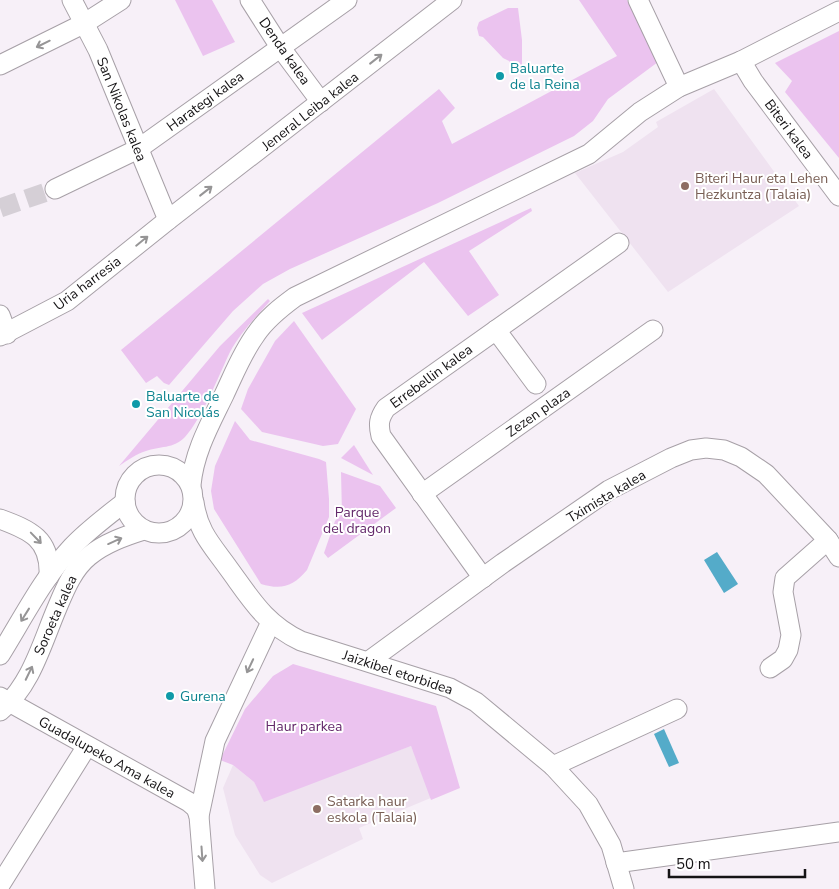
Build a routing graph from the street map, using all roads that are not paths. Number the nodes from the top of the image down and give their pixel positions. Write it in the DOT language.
graph roads {
  1 [pos="72,0"];
  2 [pos="121,0"];
  3 [pos="250,0"];
  4 [pos="452,0"];
  5 [pos="638,0"];
  6 [pos="336,3"];
  7 [pos="839,11"];
  8 [pos="85,24"];
  9 [pos="280,47"];
  10 [pos="741,61"];
  11 [pos="0,65"];
  12 [pos="679,87"];
  13 [pos="321,102"];
  14 [pos="138,149"];
  15 [pos="55,189"];
  16 [pos="839,196"];
  17 [pos="168,220"];
  18 [pos="619,244"];
  19 [pos="0,315"];
  20 [pos="496,330"];
  21 [pos="653,330"];
  22 [pos="3,335"];
  23 [pos="536,384"];
  24 [pos="205,436"];
  25 [pos="166,465"];
  26 [pos="192,493"];
  27 [pos="422,494"];
  28 [pos="125,502"];
  29 [pos="0,519"];
  30 [pos="144,530"];
  31 [pos="171,531"];
  32 [pos="828,540"];
  33 [pos="209,544"];
  34 [pos="839,557"];
  35 [pos="49,576"];
  36 [pos="483,578"];
  37 [pos="271,622"];
  38 [pos="0,655"];
  39 [pos="369,661"];
  40 [pos="770,668"];
  41 [pos="3,704"];
  42 [pos="677,709"];
  43 [pos="87,746"];
  44 [pos="553,766"];
  45 [pos="199,816"];
  46 [pos="839,832"];
  47 [pos="616,863"];
  48 [pos="0,885"];
  49 [pos="205,889"];
  50 [pos="624,889"];
  1 -- 8 [label="street, San Nikolas kalea"];
  2 -- 8 [label="street"];
  3 -- 9 [label="street, Denda kalea"];
  13 -- 4 [label="street, Jeneral Leiba kalea, one-way"];
  5 -- 12 [label="street"];
  6 -- 9 [label="street, Harategi kalea"];
  7 -- 10 [label="street"];
  8 -- 11 [label="street, one-way"];
  8 -- 14 [label="street, San Nikolas kalea"];
  9 -- 13 [label="street, Denda kalea"];
  9 -- 14 [label="street, Harategi kalea"];
  10 -- 12 [label="street"];
  10 -- 16 [label="street, Biteri kalea"];
  12 -- 24 [label="street"];
  17 -- 13 [label="street, Jeneral Leiba kalea, one-way"];
  14 -- 15 [label="street, Harategi kalea"];
  14 -- 17 [label="street, San Nikolas kalea"];
  22 -- 17 [label="street, Uria harresia, one-way"];
  18 -- 20 [label="street, Errebellin kalea"];
  19 -- 22 [label="street"];
  20 -- 23 [label="street"];
  20 -- 27 [label="street, Errebellin kalea"];
  21 -- 27 [label="street, Zezen plaza"];
  24 -- 25 [label="street"];
  24 -- 26 [label="street"];
  25 -- 26 [label="street"];
  25 -- 28 [label="street"];
  26 -- 31 [label="street"];
  26 -- 33 [label="street, Jaizkibel etorbidea"];
  27 -- 36 [label="street, Errebellin kalea"];
  28 -- 30 [label="street"];
  28 -- 35 [label="street, Soroeta kalea"];
  29 -- 35 [label="street, one-way"];
  30 -- 31 [label="street"];
  41 -- 30 [label="street, Soroeta kalea, one-way"];
  31 -- 33 [label="street"];
  32 -- 34 [label="street, Tximista kalea"];
  32 -- 36 [label="street, Tximista kalea"];
  32 -- 40 [label="street"];
  33 -- 37 [label="street, Jaizkibel etorbidea"];
  35 -- 38 [label="street, Soroeta kalea, one-way"];
  36 -- 39 [label="street, Tximista kalea"];
  37 -- 39 [label="street, Jaizkibel etorbidea"];
  37 -- 45 [label="street, one-way"];
  39 -- 44 [label="street, Jaizkibel etorbidea"];
  41 -- 43 [label="street, Guadalupeko Ama kalea"];
  42 -- 44 [label="street"];
  43 -- 45 [label="street, Guadalupeko Ama kalea"];
  43 -- 48 [label="street"];
  44 -- 47 [label="street, Jaizkibel etorbidea"];
  45 -- 49 [label="street, one-way"];
  46 -- 47 [label="street"];
  47 -- 50 [label="street, Jaizkibel etorbidea"];
}
